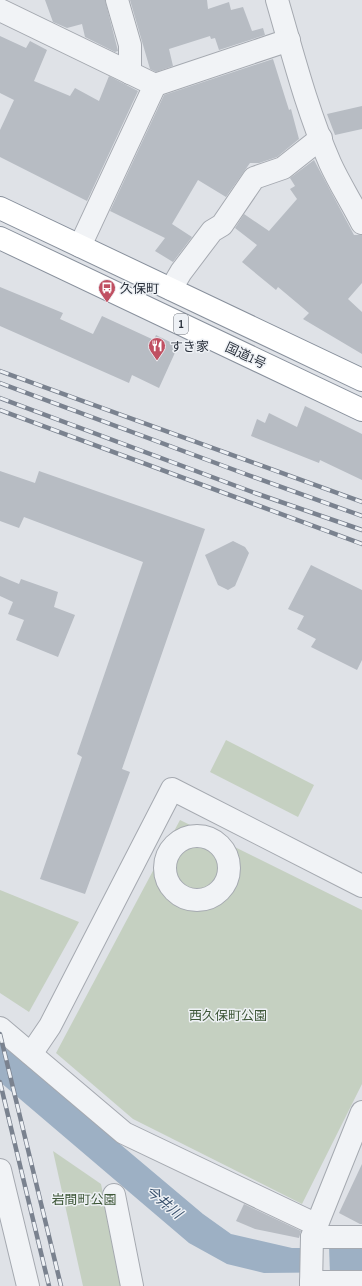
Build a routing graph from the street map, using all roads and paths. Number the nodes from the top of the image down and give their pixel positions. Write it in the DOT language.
graph roads {
  1 [pos="117,0"];
  2 [pos="277,0"];
  3 [pos="0,10"];
  4 [pos="288,40"];
  5 [pos="130,73"];
  6 [pos="155,85"];
  7 [pos="321,138"];
  8 [pos="0,208"];
  9 [pos="362,223"];
  10 [pos="0,238"];
  11 [pos="80,246"];
  12 [pos="172,289"];
  13 [pos="362,380"];
  14 [pos="362,410"];
  15 [pos="362,886"];
  16 [pos="0,1028"];
  17 [pos="31,1054"];
  18 [pos="362,1112"];
  19 [pos="0,1170"];
  20 [pos="114,1195"];
  21 [pos="314,1231"];
  22 [pos="362,1237"];
  23 [pos="362,1282"];
  24 [pos="311,1284"];
  25 [pos="28,1286"];
  26 [pos="132,1286"];
  1 -- 5 [label="street"];
  2 -- 4 [label="street"];
  3 -- 5 [label="street"];
  4 -- 6 [label="street"];
  4 -- 7 [label="street"];
  5 -- 6 [label="street"];
  6 -- 11 [label="street"];
  7 -- 9 [label="street"];
  7 -- 12 [label="street"];
  8 -- 11 [label="highway, 1"];
  10 -- 14 [label="highway, 国道1号 / 1"];
  11 -- 12 [label="highway, 1"];
  12 -- 13 [label="highway, 1"];
  15 -- 17 [label="street"];
  16 -- 17 [label="street"];
  17 -- 21 [label="street"];
  18 -- 21 [label="street"];
  19 -- 25 [label="street"];
  20 -- 26 [label="street"];
  21 -- 22 [label="street"];
  21 -- 24 [label="street"];
  23 -- 24 [label="street"];
}
